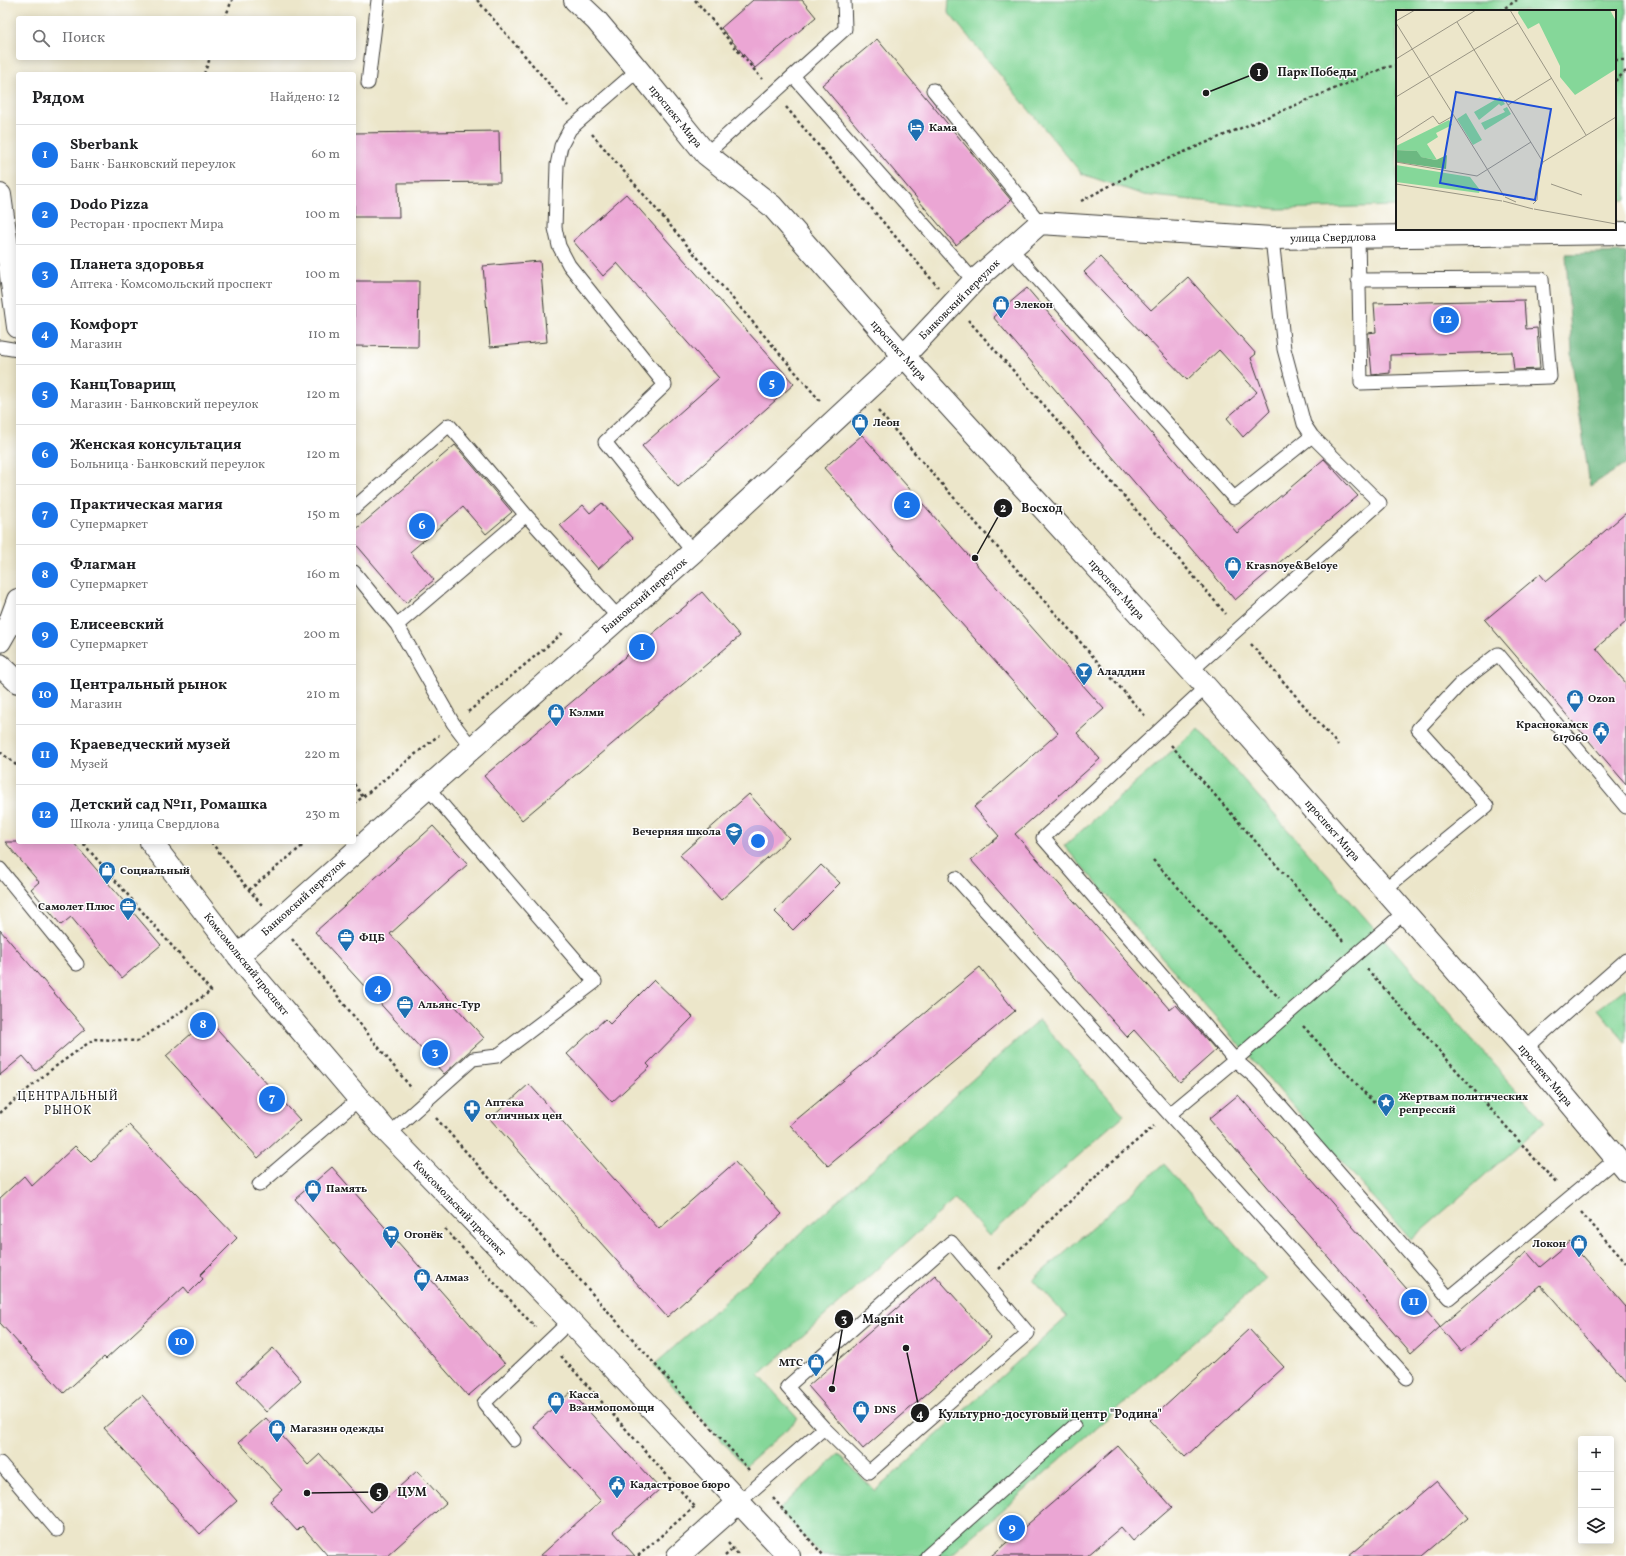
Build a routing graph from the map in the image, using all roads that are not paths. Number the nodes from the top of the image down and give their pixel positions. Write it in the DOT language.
graph roads {
  1 [pos="378,0"];
  2 [pos="575,0"];
  3 [pos="585,0"];
  4 [pos="844,0"];
  5 [pos="596,20"];
  6 [pos="638,70"];
  7 [pos="794,77"];
  8 [pos="368,83"];
  9 [pos="933,90"];
  10 [pos="706,154"];
  11 [pos="0,195"];
  12 [pos="1040,223"];
  13 [pos="1626,233"];
  14 [pos="1358,237"];
  15 [pos="1272,238"];
  16 [pos="1011,249"];
  17 [pos="1358,280"];
  18 [pos="974,281"];
  19 [pos="16,312"];
  20 [pos="0,347"];
  21 [pos="16,350"];
  22 [pos="904,356"];
  23 [pos="1312,436"];
  24 [pos="356,506"];
  25 [pos="526,516"];
  26 [pos="693,552"];
  27 [pos="356,574"];
  28 [pos="16,605"];
  29 [pos="618,617"];
  30 [pos="398,625"];
  31 [pos="0,642"];
  32 [pos="0,665"];
  33 [pos="1191,671"];
  34 [pos="16,680"];
  35 [pos="1206,687"];
  36 [pos="472,748"];
  37 [pos="427,787"];
  38 [pos="1626,807"];
  39 [pos="153,844"];
  40 [pos="0,869"];
  41 [pos="956,878"];
  42 [pos="1385,889"];
  43 [pos="1405,912"];
  44 [pos="238,956"];
  45 [pos="1626,960"];
  46 [pos="77,964"];
  47 [pos="1525,1049"];
  48 [pos="1235,1060"];
  49 [pos="359,1099"];
  50 [pos="1170,1114"];
  51 [pos="389,1134"];
  52 [pos="1623,1160"];
  53 [pos="259,1185"];
  54 [pos="570,1321"];
  55 [pos="1407,1378"];
  56 [pos="1074,1426"];
  57 [pos="824,1428"];
  58 [pos="514,1440"];
  59 [pos="0,1463"];
  60 [pos="740,1502"];
  61 [pos="57,1530"];
  62 [pos="678,1556"];
  63 [pos="789,1556"];
  64 [pos="927,1556"];
  1 -- 8 [label="lane"];
  2 -- 5 [label="street, проспект Мира"];
  3 -- 5 [label="street, проспект Мира"];
  4 -- 7 [label="lane"];
  5 -- 6 [label="street, проспект Мира"];
  6 -- 10 [label="street, проспект Мира"];
  6 -- 26 [label="lane"];
  7 -- 10 [label="lane"];
  7 -- 18 [label="lane"];
  9 -- 12 [label="lane"];
  10 -- 22 [label="street, проспект Мира"];
  11 -- 19 [label="street"];
  12 -- 15 [label="street, улица Свердлова"];
  12 -- 16 [label="street, Банковский переулок"];
  13 -- 14 [label="street, улица Свердлова"];
  14 -- 15 [label="street, улица Свердлова"];
  14 -- 17 [label="lane"];
  15 -- 23 [label="lane"];
  16 -- 18 [label="street, Банковский переулок"];
  16 -- 23 [label="lane"];
  17 -- 17 [label="lane"];
  18 -- 22 [label="street, Банковский переулок"];
  20 -- 21 [label="lane"];
  22 -- 26 [label="street, Банковский переулок"];
  22 -- 33 [label="street, проспект Мира"];
  23 -- 33 [label="lane"];
  24 -- 25 [label="lane"];
  25 -- 29 [label="lane"];
  25 -- 30 [label="lane"];
  26 -- 29 [label="street, Банковский переулок"];
  27 -- 30 [label="lane"];
  28 -- 31 [label="street"];
  29 -- 36 [label="street, Банковский переулок"];
  30 -- 36 [label="lane"];
  32 -- 34 [label="street"];
  33 -- 35 [label="street, проспект Мира"];
  35 -- 42 [label="street, проспект Мира"];
  35 -- 48 [label="lane"];
  36 -- 37 [label="street, Банковский переулок"];
  37 -- 44 [label="street, Банковский переулок"];
  37 -- 51 [label="lane"];
  38 -- 42 [label="lane"];
  39 -- 44 [label="street, Комсомольский проспект"];
  40 -- 46 [label="lane"];
  41 -- 50 [label="lane"];
  42 -- 43 [label="street, проспект Мира"];
  43 -- 47 [label="street, проспект Мира"];
  43 -- 48 [label="lane"];
  44 -- 49 [label="street, Комсомольский проспект"];
  45 -- 47 [label="lane"];
  47 -- 52 [label="street, проспект Мира"];
  48 -- 50 [label="lane"];
  48 -- 52 [label="lane"];
  49 -- 51 [label="street, Комсомольский проспект"];
  49 -- 53 [label="lane"];
  50 -- 55 [label="lane"];
  51 -- 54 [label="street, Комсомольский проспект"];
  54 -- 58 [label="lane"];
  54 -- 60 [label="street, Комсомольский проспект"];
  56 -- 64 [label="lane"];
  57 -- 57 [label="lane"];
  57 -- 60 [label="lane"];
  59 -- 61 [label="lane"];
  60 -- 62 [label="street"];
  60 -- 63 [label="street, Комсомольский проспект"];
}
